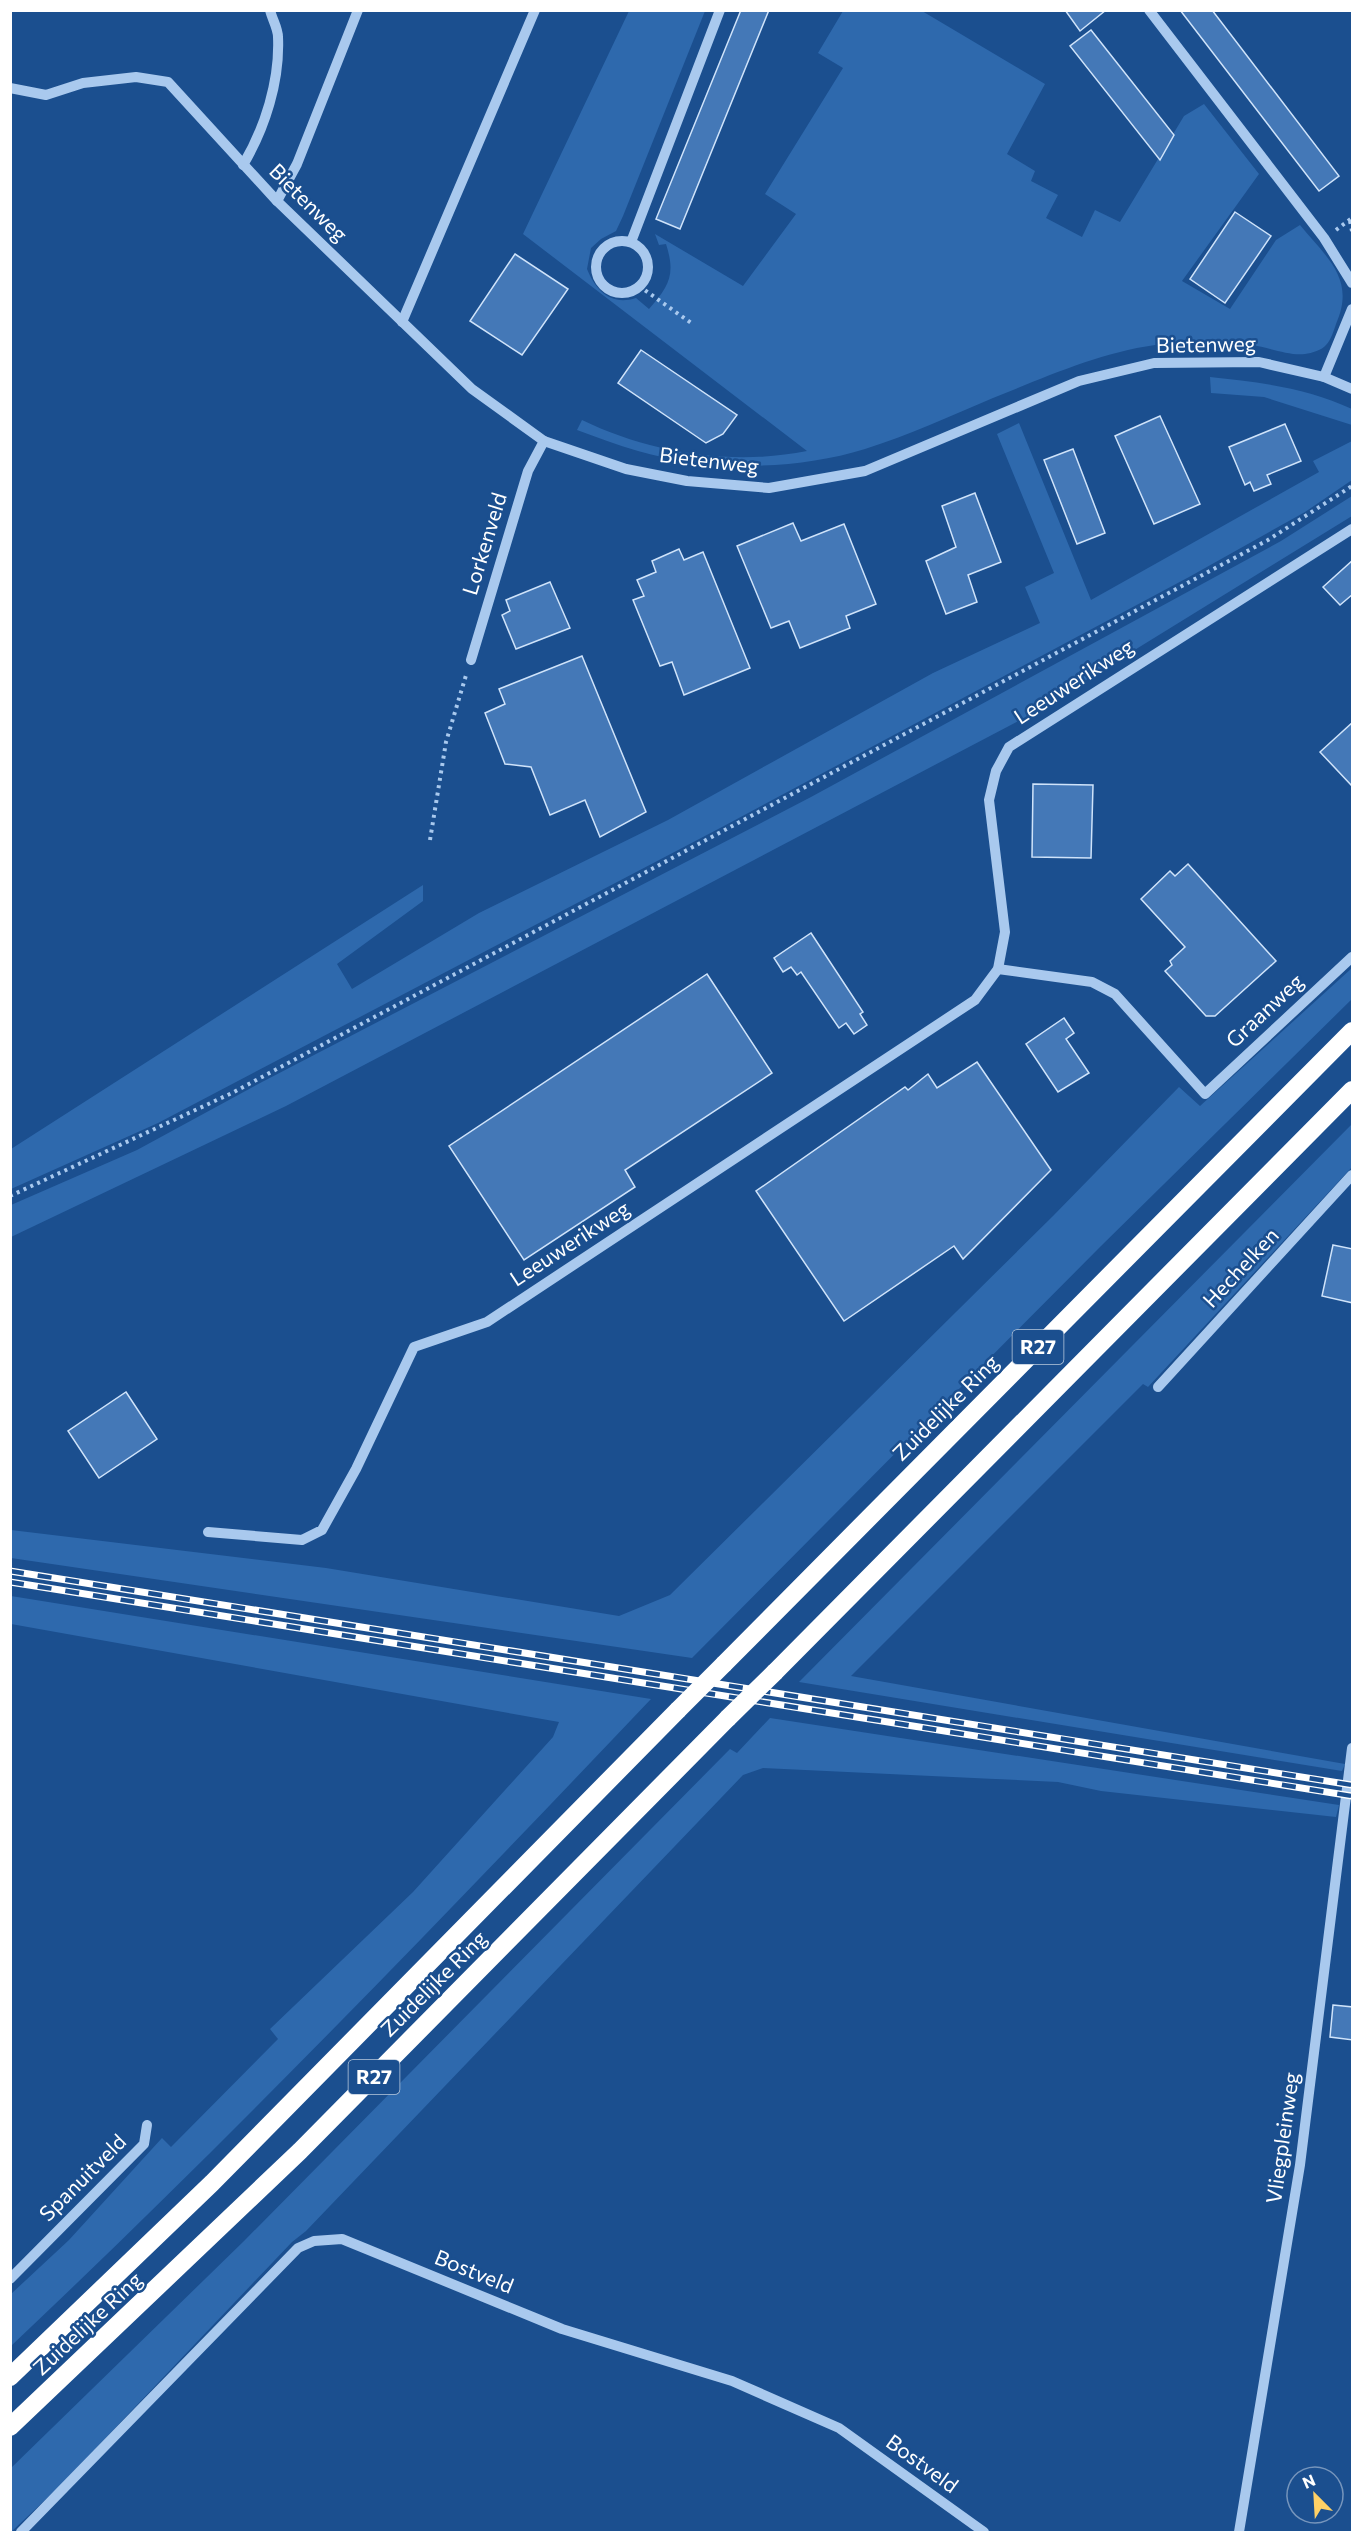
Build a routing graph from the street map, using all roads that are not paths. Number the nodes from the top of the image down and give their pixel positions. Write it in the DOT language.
graph roads {
  1 [pos="270,10"];
  2 [pos="358,10"];
  3 [pos="535,10"];
  4 [pos="720,10"];
  5 [pos="1149,10"];
  6 [pos="10,88"];
  7 [pos="243,165"];
  8 [pos="277,201"];
  9 [pos="631,242"];
  10 [pos="1353,283"];
  11 [pos="1353,309"];
  12 [pos="402,321"];
  13 [pos="1324,377"];
  14 [pos="1353,389"];
  15 [pos="544,441"];
  16 [pos="1353,529"];
  17 [pos="471,660"];
  18 [pos="1353,957"];
  19 [pos="998,969"];
  20 [pos="1353,1031"];
  21 [pos="1353,1090"];
  22 [pos="1353,1175"];
  23 [pos="1158,1387"];
  24 [pos="208,1532"];
  25 [pos="1353,1748"];
  26 [pos="147,2125"];
  27 [pos="10,2279"];
  28 [pos="10,2377"];
  29 [pos="10,2427"];
  30 [pos="21,2532"];
  31 [pos="984,2532"];
  32 [pos="1239,2532"];
  1 -- 7 [label="street"];
  2 -- 8 [label="street"];
  3 -- 12 [label="street"];
  4 -- 9 [label="street"];
  5 -- 10 [label="street"];
  6 -- 7 [label="street, Bietenweg"];
  7 -- 8 [label="street, Bietenweg"];
  8 -- 12 [label="street, Bietenweg"];
  9 -- 9 [label="street"];
  11 -- 13 [label="street"];
  12 -- 15 [label="street, Bietenweg"];
  13 -- 14 [label="street, Bietenweg"];
  13 -- 15 [label="street, Bietenweg"];
  15 -- 17 [label="street, Lorkenveld"];
  16 -- 19 [label="street, Leeuwerikweg"];
  18 -- 19 [label="street, Graanweg"];
  19 -- 24 [label="street, Leeuwerikweg"];
  20 -- 28 [label="highway, Zuidelijke Ring / R27, bridge"];
  21 -- 29 [label="highway, Zuidelijke Ring / R27, bridge"];
  22 -- 23 [label="street, Hechelken"];
  25 -- 32 [label="street, Vliegpleinweg"];
  26 -- 27 [label="street, Spanuitveld"];
  30 -- 31 [label="street, Bostveld"];
}
